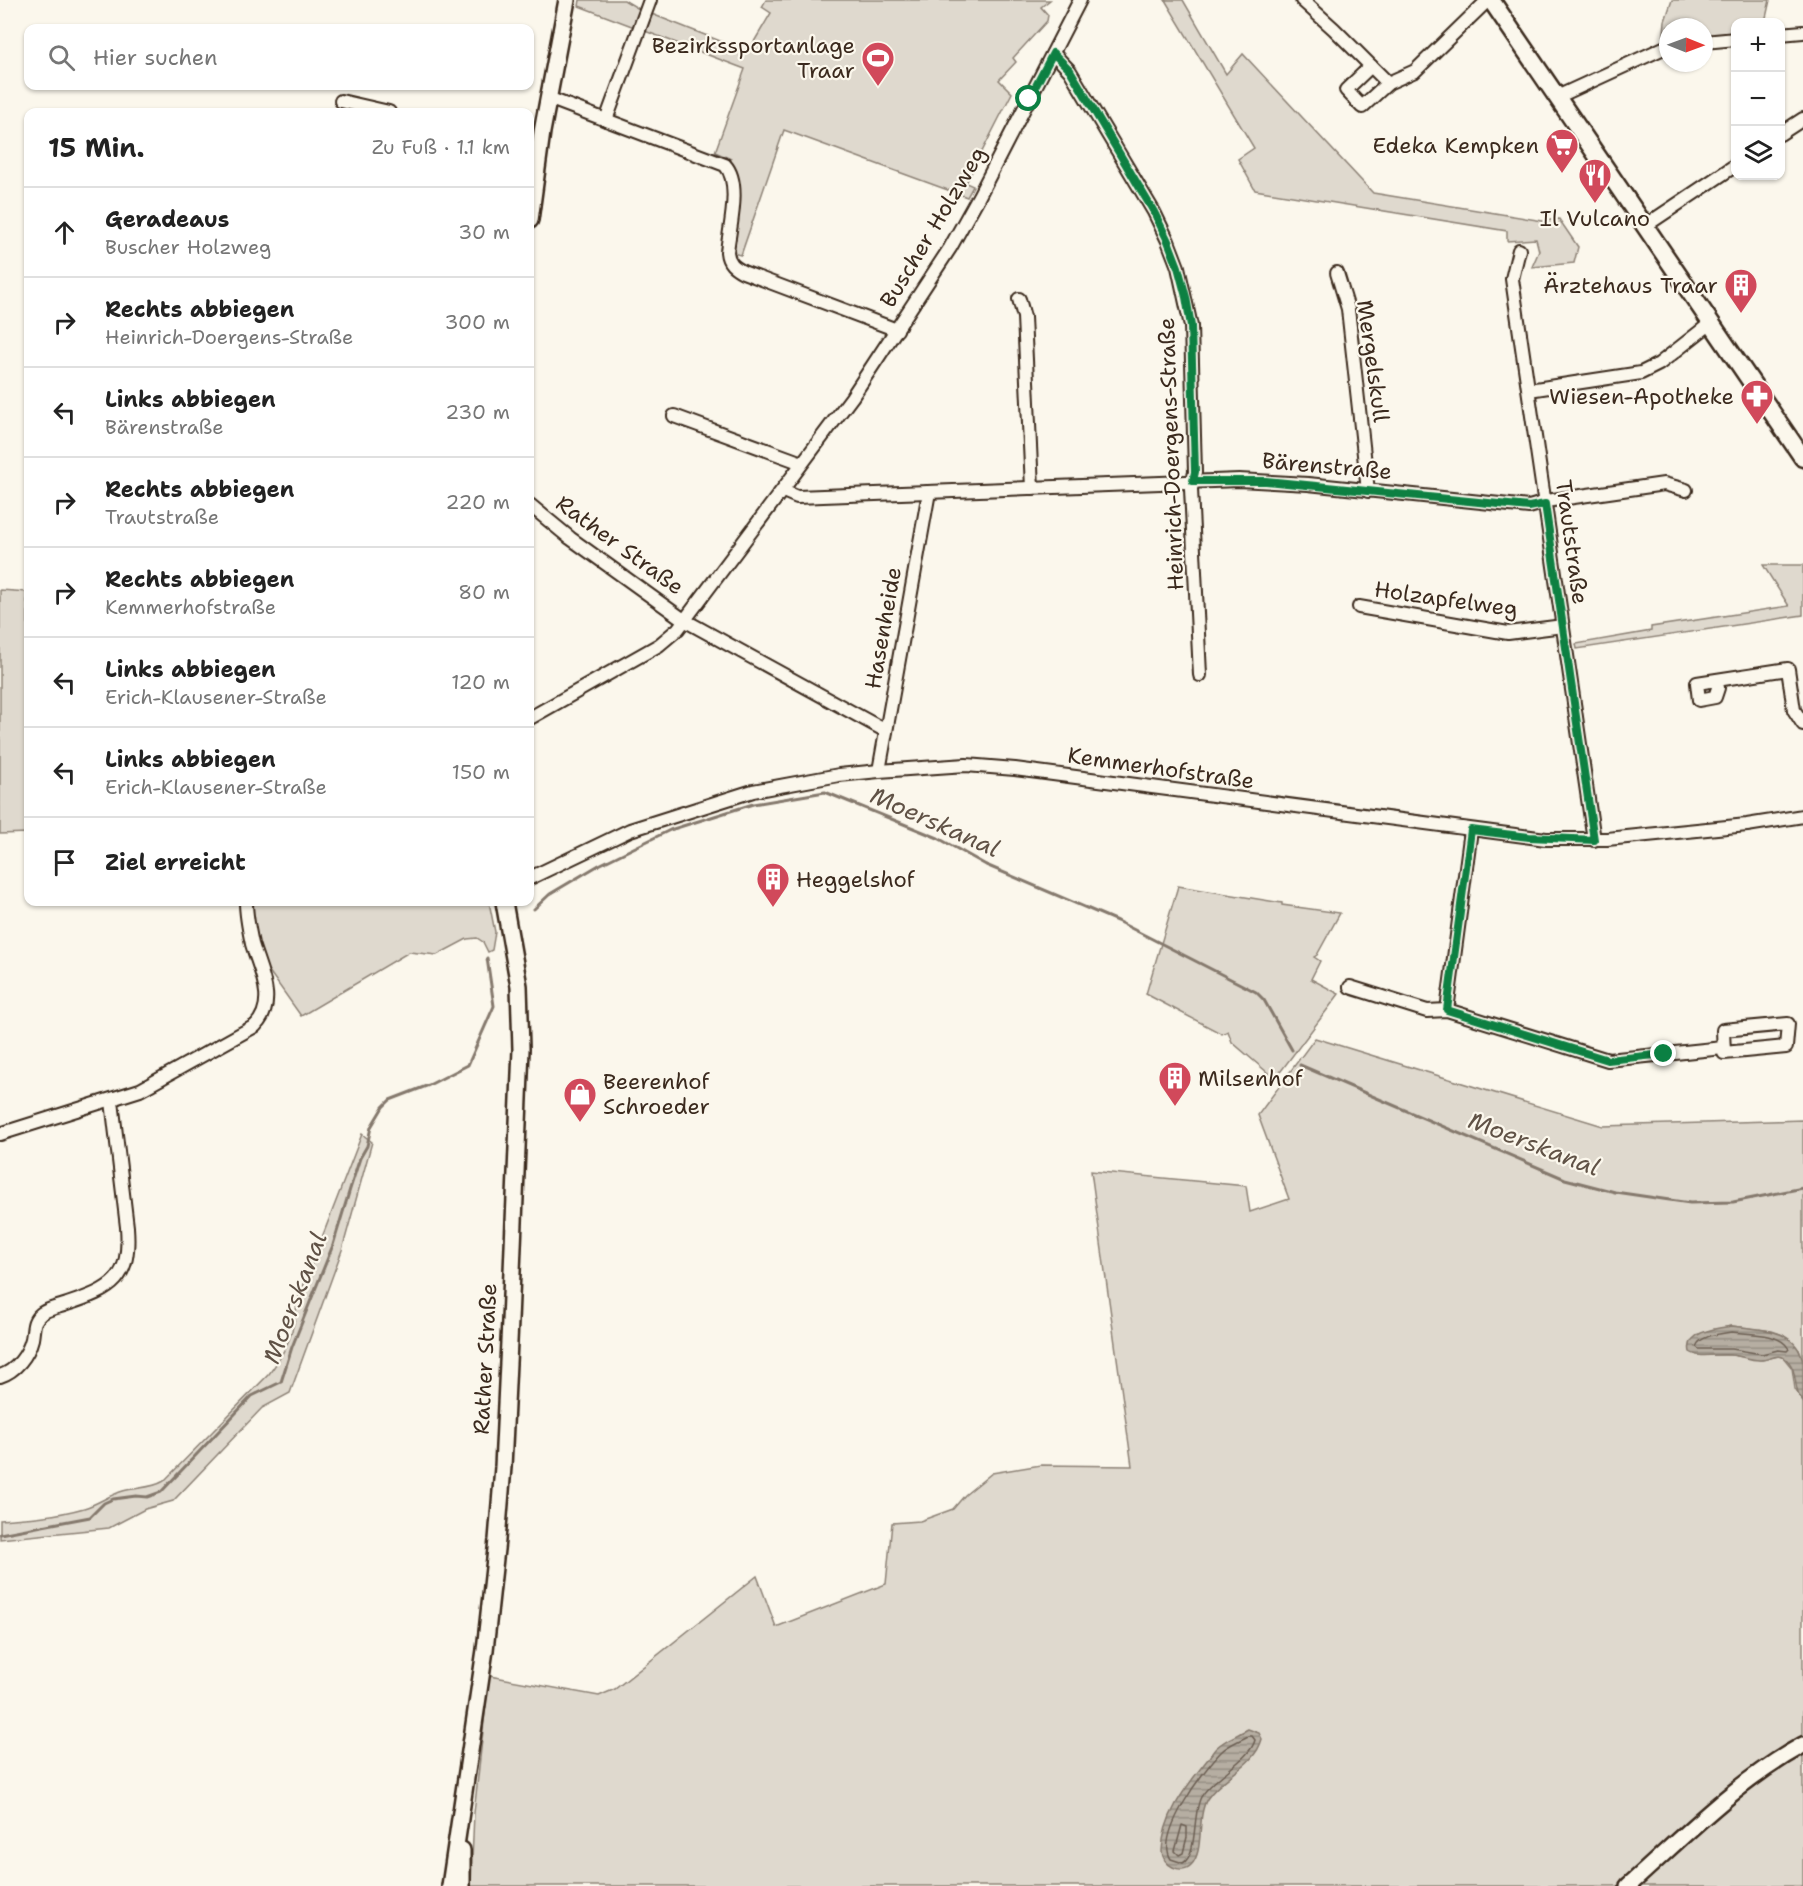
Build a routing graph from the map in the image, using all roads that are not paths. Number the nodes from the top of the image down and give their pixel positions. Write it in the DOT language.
graph roads {
  1 [pos="567,0"];
  2 [pos="650,0"];
  3 [pos="1080,0"];
  4 [pos="1302,0"];
  5 [pos="1490,0"];
  6 [pos="1803,32"];
  7 [pos="1785,34"];
  8 [pos="1731,39"];
  9 [pos="1713,41"];
  10 [pos="1659,50"];
  11 [pos="1053,53"];
  12 [pos="1371,66"];
  13 [pos="1388,83"];
  14 [pos="1557,98"];
  15 [pos="548,99"];
  16 [pos="341,101"];
  17 [pos="372,108"];
  18 [pos="1803,119"];
  19 [pos="606,120"];
  20 [pos="1785,131"];
  21 [pos="534,151"];
  22 [pos="1731,168"];
  23 [pos="1645,226"];
  24 [pos="1519,250"];
  25 [pos="1337,273"];
  26 [pos="1019,299"];
  27 [pos="1712,323"];
  28 [pos="897,330"];
  29 [pos="1529,390"];
  30 [pos="674,416"];
  31 [pos="1803,458"];
  32 [pos="802,464"];
  33 [pos="1193,481"];
  34 [pos="1032,488"];
  35 [pos="1686,490"];
  36 [pos="783,491"];
  37 [pos="1368,491"];
  38 [pos="929,492"];
  39 [pos="1545,504"];
  40 [pos="534,509"];
  41 [pos="1359,607"];
  42 [pos="684,620"];
  43 [pos="1563,626"];
  44 [pos="1200,675"];
  45 [pos="1717,680"];
  46 [pos="534,716"];
  47 [pos="1803,724"];
  48 [pos="886,731"];
  49 [pos="879,771"];
  50 [pos="1803,816"];
  51 [pos="1471,830"];
  52 [pos="1594,840"];
  53 [pos="534,876"];
  54 [pos="247,906"];
  55 [pos="505,906"];
  56 [pos="1350,987"];
  57 [pos="1447,1010"];
  58 [pos="1723,1048"];
  59 [pos="112,1101"];
  60 [pos="0,1134"];
  61 [pos="0,1376"];
  62 [pos="1803,1745"];
  63 [pos="461,1817"];
  64 [pos="450,1886"];
  65 [pos="462,1886"];
  66 [pos="1628,1886"];
  1 -- 15 [label="street"];
  2 -- 19 [label="street"];
  3 -- 11 [label="street, Buscher Holzweg"];
  4 -- 12 [label="street"];
  5 -- 13 [label="street"];
  5 -- 14 [label="main road"];
  6 -- 7 [label="street"];
  8 -- 9 [label="street"];
  10 -- 14 [label="street"];
  11 -- 28 [label="street, Buscher Holzweg"];
  11 -- 33 [label="street, Heinrich-Doergens-Straße"];
  12 -- 13 [label="street"];
  12 -- 13 [label="street"];
  14 -- 23 [label="main road"];
  15 -- 19 [label="street"];
  15 -- 21 [label="street"];
  16 -- 17 [label="street"];
  18 -- 20 [label="street"];
  19 -- 28 [label="street"];
  22 -- 23 [label="street"];
  23 -- 27 [label="main road"];
  24 -- 29 [label="street, Trautstraße"];
  25 -- 37 [label="street, Mergelskull"];
  26 -- 34 [label="street"];
  27 -- 29 [label="street"];
  27 -- 31 [label="main road"];
  28 -- 32 [label="street, Buscher Holzweg"];
  29 -- 39 [label="street, Trautstraße"];
  30 -- 32 [label="street"];
  32 -- 36 [label="street, Buscher Holzweg"];
  33 -- 34 [label="street, Bärenstraße"];
  33 -- 37 [label="street, Bärenstraße"];
  33 -- 44 [label="street, Heinrich-Doergens-Straße"];
  34 -- 38 [label="street, Bärenstraße"];
  35 -- 39 [label="street, Bärenstraße"];
  36 -- 38 [label="street, Bärenstraße"];
  36 -- 42 [label="street, Buscher Holzweg"];
  37 -- 39 [label="street, Bärenstraße"];
  38 -- 48 [label="street, Hasenheide"];
  39 -- 43 [label="street, Trautstraße"];
  40 -- 42 [label="street, Rather Straße"];
  41 -- 43 [label="street, Holzapfelweg"];
  42 -- 46 [label="street, Buscher Holzweg"];
  42 -- 48 [label="street, Rather Straße"];
  43 -- 52 [label="street, Trautstraße"];
  45 -- 47 [label="street"];
  48 -- 49 [label="street, Hasenheide"];
  49 -- 51 [label="street, Kemmerhofstraße"];
  49 -- 53 [label="street, Kemmerhofstraße"];
  50 -- 52 [label="street, Kemmerhofstraße"];
  51 -- 52 [label="street, Kemmerhofstraße"];
  51 -- 57 [label="street"];
  54 -- 59 [label="street"];
  55 -- 63 [label="street, Rather Straße"];
  56 -- 57 [label="street"];
  57 -- 58 [label="street"];
  58 -- 58 [label="street"];
  59 -- 60 [label="street"];
  59 -- 61 [label="street"];
  62 -- 66 [label="street"];
  63 -- 64 [label="street, Rather Straße"];
  63 -- 65 [label="street, Rather Straße"];
}
